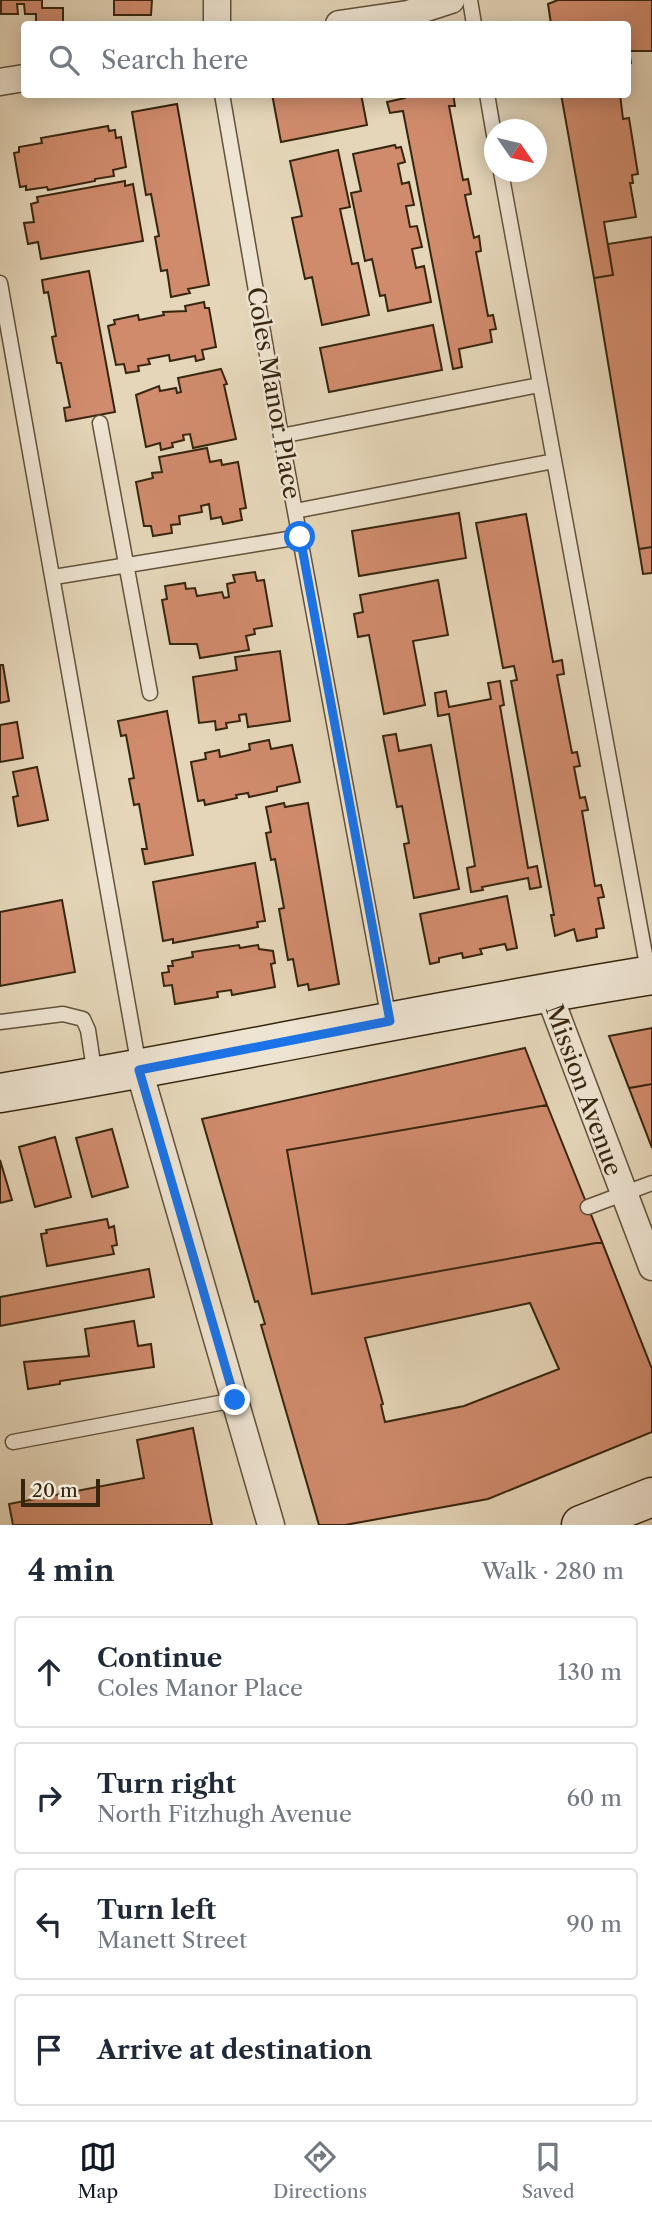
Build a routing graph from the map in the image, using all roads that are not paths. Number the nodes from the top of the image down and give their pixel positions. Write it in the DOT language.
graph roads {
  1 [pos="217,0"];
  2 [pos="451,0"];
  3 [pos="470,0"];
  4 [pos="217,21"];
  5 [pos="360,21"];
  6 [pos="474,21"];
  7 [pos="21,78"];
  8 [pos="0,82"];
  9 [pos="223,98"];
  10 [pos="488,98"];
  11 [pos="492,119"];
  12 [pos="503,182"];
  13 [pos="0,283"];
  14 [pos="540,385"];
  15 [pos="100,423"];
  16 [pos="281,436"];
  17 [pos="554,461"];
  18 [pos="295,511"];
  19 [pos="300,537"];
  20 [pos="128,565"];
  21 [pos="54,577"];
  22 [pos="150,693"];
  23 [pos="650,976"];
  24 [pos="548,992"];
  25 [pos="390,1021"];
  26 [pos="0,1023"];
  27 [pos="139,1070"];
  28 [pos="95,1077"];
  29 [pos="0,1093"];
  30 [pos="652,1183"];
  31 [pos="623,1194"];
  32 [pos="588,1207"];
  33 [pos="652,1267"];
  34 [pos="235,1400"];
  35 [pos="13,1442"];
  36 [pos="652,1497"];
  37 [pos="271,1525"];
  38 [pos="581,1525"];
  1 -- 4 [label="street"];
  2 -- 5 [label="street"];
  3 -- 6 [label="lane"];
  7 -- 8 [label="street"];
  9 -- 16 [label="lane, Coles Manor Place"];
  10 -- 11 [label="lane"];
  12 -- 14 [label="lane"];
  13 -- 21 [label="lane"];
  14 -- 16 [label="lane"];
  14 -- 17 [label="lane"];
  15 -- 20 [label="lane"];
  16 -- 18 [label="lane, Coles Manor Place"];
  17 -- 18 [label="lane"];
  17 -- 23 [label="lane"];
  18 -- 19 [label="lane, Coles Manor Place"];
  19 -- 20 [label="lane"];
  19 -- 25 [label="lane, Coles Manor Place"];
  20 -- 21 [label="lane"];
  20 -- 22 [label="lane"];
  21 -- 27 [label="lane"];
  23 -- 24 [label="street"];
  24 -- 25 [label="street"];
  24 -- 31 [label="street, Mission Avenue"];
  25 -- 27 [label="street"];
  26 -- 28 [label="lane"];
  27 -- 28 [label="street"];
  27 -- 34 [label="street"];
  28 -- 29 [label="street"];
  30 -- 31 [label="lane"];
  31 -- 32 [label="lane"];
  31 -- 33 [label="street, Mission Avenue"];
  34 -- 35 [label="lane"];
  34 -- 37 [label="street"];
  36 -- 38 [label="street"];
}
